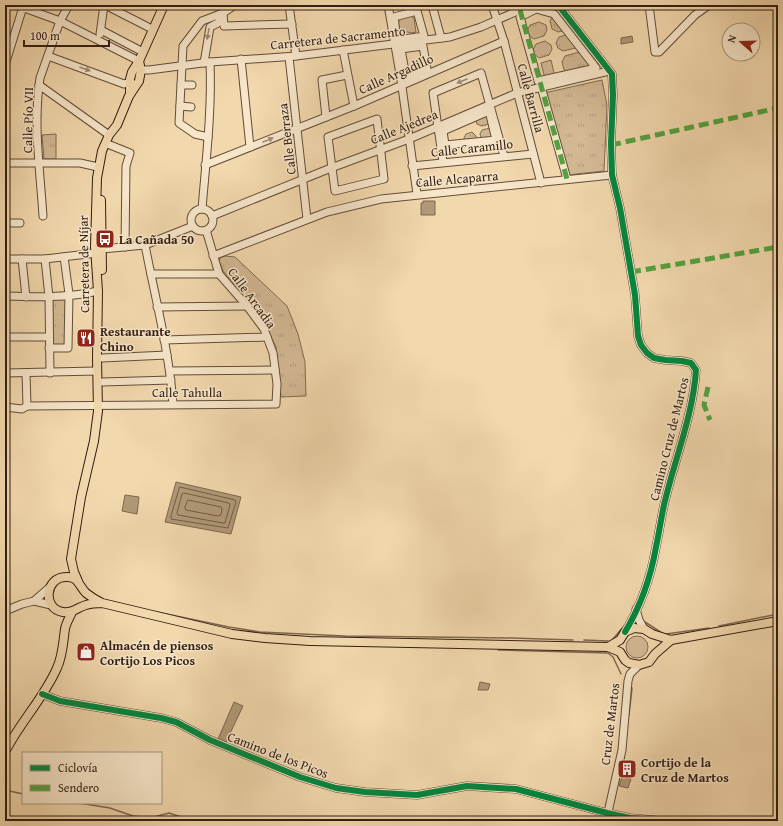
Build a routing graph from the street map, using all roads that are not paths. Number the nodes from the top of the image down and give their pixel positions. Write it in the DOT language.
graph roads {
  1 [pos="69,5"];
  2 [pos="105,5"];
  3 [pos="235,5"];
  4 [pos="289,5"];
  5 [pos="388,5"];
  6 [pos="432,5"];
  7 [pos="492,5"];
  8 [pos="531,5"];
  9 [pos="558,5"];
  10 [pos="649,5"];
  11 [pos="709,5"];
  12 [pos="20,6"];
  13 [pos="162,6"];
  14 [pos="222,8"];
  15 [pos="520,13"];
  16 [pos="497,20"];
  17 [pos="60,21"];
  18 [pos="292,24"];
  19 [pos="152,29"];
  20 [pos="101,30"];
  21 [pos="441,38"];
  22 [pos="98,40"];
  23 [pos="504,41"];
  24 [pos="395,42"];
  25 [pos="343,50"];
  26 [pos="142,52"];
  27 [pos="48,56"];
  28 [pos="293,56"];
  29 [pos="241,59"];
  30 [pos="207,62"];
  31 [pos="5,65"];
  32 [pos="181,66"];
  33 [pos="139,67"];
  34 [pos="426,69"];
  35 [pos="609,71"];
  36 [pos="347,75"];
  37 [pos="132,84"];
  38 [pos="541,84"];
  39 [pos="39,85"];
  40 [pos="181,85"];
  41 [pos="192,85"];
  42 [pos="402,85"];
  43 [pos="517,93"];
  44 [pos="490,104"];
  45 [pos="180,106"];
  46 [pos="354,106"];
  47 [pos="191,107"];
  48 [pos="326,117"];
  49 [pos="116,125"];
  50 [pos="438,126"];
  51 [pos="297,128"];
  52 [pos="109,135"];
  53 [pos="208,137"];
  54 [pos="409,139"];
  55 [pos="110,145"];
  56 [pos="445,145"];
  57 [pos="250,147"];
  58 [pos="380,150"];
  59 [pos="533,154"];
  60 [pos="504,156"];
  61 [pos="443,162"];
  62 [pos="5,163"];
  63 [pos="40,163"];
  64 [pos="205,165"];
  65 [pos="412,166"];
  66 [pos="98,167"];
  67 [pos="331,168"];
  68 [pos="612,175"];
  69 [pos="567,179"];
  70 [pos="304,180"];
  71 [pos="541,183"];
  72 [pos="417,194"];
  73 [pos="202,209"];
  74 [pos="43,216"];
  75 [pos="212,216"];
  76 [pos="307,219"];
  77 [pos="5,223"];
  78 [pos="20,223"];
  79 [pos="193,226"];
  80 [pos="206,230"];
  81 [pos="145,244"];
  82 [pos="125,247"];
  83 [pos="99,251"];
  84 [pos="213,256"];
  85 [pos="64,257"];
  86 [pos="5,259"];
  87 [pos="22,259"];
  88 [pos="45,259"];
  89 [pos="151,274"];
  90 [pos="219,274"];
  91 [pos="98,291"];
  92 [pos="69,294"];
  93 [pos="5,296"];
  94 [pos="26,297"];
  95 [pos="49,297"];
  96 [pos="247,306"];
  97 [pos="157,308"];
  98 [pos="5,337"];
  99 [pos="49,337"];
  100 [pos="267,337"];
  101 [pos="164,340"];
  102 [pos="50,348"];
  103 [pos="167,355"];
  104 [pos="102,358"];
  105 [pos="275,370"];
  106 [pos="97,371"];
  107 [pos="170,371"];
  108 [pos="5,373"];
  109 [pos="26,373"];
  110 [pos="50,373"];
  111 [pos="171,380"];
  112 [pos="102,382"];
  113 [pos="173,404"];
  114 [pos="276,404"];
  115 [pos="27,406"];
  116 [pos="98,406"];
  117 [pos="5,407"];
  118 [pos="71,559"];
  119 [pos="60,578"];
  120 [pos="78,581"];
  121 [pos="49,588"];
  122 [pos="83,590"];
  123 [pos="34,601"];
  124 [pos="102,603"];
  125 [pos="55,608"];
  126 [pos="636,609"];
  127 [pos="75,610"];
  128 [pos="5,611"];
  129 [pos="778,621"];
  130 [pos="65,628"];
  131 [pos="644,629"];
  132 [pos="625,632"];
  133 [pos="652,634"];
  134 [pos="620,640"];
  135 [pos="671,640"];
  136 [pos="608,647"];
  137 [pos="620,652"];
  138 [pos="655,654"];
  139 [pos="625,660"];
  140 [pos="639,665"];
  141 [pos="628,681"];
  142 [pos="42,694"];
  143 [pos="5,752"];
  144 [pos="609,816"];
  145 [pos="663,821"];
  1 -- 17 [label="street, Calle Pío VII"];
  2 -- 19 [label="street"];
  2 -- 20 [label="street"];
  3 -- 14 [label="street"];
  4 -- 18 [label="street, Calle Berraza"];
  5 -- 24 [label="street"];
  6 -- 21 [label="street"];
  7 -- 16 [label="street, Calle Barrilla"];
  8 -- 15 [label="street, Carretera de Sacramento"];
  9 -- 35 [label="street"];
  10 -- 11 [label="street"];
  12 -- 17 [label="street"];
  12 -- 31 [label="street"];
  13 -- 19 [label="main road"];
  14 -- 18 [label="street"];
  14 -- 30 [label="street, one-way"];
  14 -- 32 [label="street"];
  15 -- 16 [label="street, Carretera de Sacramento"];
  15 -- 38 [label="street"];
  15 -- 38 [label="street"];
  16 -- 21 [label="street, Carretera de Sacramento"];
  16 -- 23 [label="street, Calle Barrilla"];
  17 -- 22 [label="street"];
  17 -- 27 [label="street, Calle Pío VII"];
  18 -- 28 [label="street, Calle Berraza"];
  19 -- 26 [label="main road"];
  20 -- 22 [label="street"];
  20 -- 26 [label="street"];
  21 -- 24 [label="street, Carretera de Sacramento"];
  22 -- 33 [label="street"];
  23 -- 42 [label="street, Calle Argadillo"];
  23 -- 43 [label="street, Calle Barrilla"];
  24 -- 24 [label="street"];
  24 -- 25 [label="street, Carretera de Sacramento"];
  24 -- 42 [label="street"];
  25 -- 28 [label="street, Carretera de Sacramento"];
  25 -- 36 [label="street"];
  26 -- 33 [label="main road"];
  27 -- 37 [label="street, one-way"];
  27 -- 39 [label="street, Calle Pío VII"];
  28 -- 29 [label="street, Carretera de Sacramento"];
  28 -- 51 [label="street, Calle Berraza"];
  29 -- 30 [label="street, Carretera de Sacramento"];
  29 -- 57 [label="street"];
  30 -- 32 [label="street, Carretera de Sacramento"];
  30 -- 53 [label="street"];
  32 -- 33 [label="street, Carretera de Sacramento"];
  32 -- 40 [label="street"];
  33 -- 37 [label="main road, Carretera de Níjar"];
  34 -- 34 [label="street"];
  35 -- 38 [label="street, Calle Ajedrea"];
  35 -- 68 [label="street, Camino Cruz de Martos"];
  36 -- 46 [label="street"];
  36 -- 48 [label="street"];
  37 -- 49 [label="main road, Carretera de Níjar"];
  38 -- 43 [label="street, Calle Ajedrea"];
  38 -- 69 [label="street"];
  39 -- 52 [label="street"];
  39 -- 63 [label="street, Calle Pío VII"];
  40 -- 41 [label="street"];
  40 -- 45 [label="street"];
  42 -- 46 [label="street, Calle Argadillo"];
  42 -- 54 [label="street"];
  43 -- 44 [label="street, Calle Ajedrea"];
  43 -- 59 [label="street, Calle Barrilla"];
  44 -- 50 [label="street, Calle Ajedrea"];
  44 -- 50 [label="street, one-way"];
  44 -- 60 [label="street"];
  45 -- 47 [label="street"];
  45 -- 53 [label="street"];
  46 -- 48 [label="street, Calle Argadillo"];
  48 -- 51 [label="street, Calle Argadillo"];
  49 -- 52 [label="main road, Carretera de Níjar"];
  49 -- 55 [label="main road, Carretera de Níjar"];
  50 -- 54 [label="street, Calle Ajedrea"];
  50 -- 61 [label="street"];
  57 -- 51 [label="street, Calle Argadillo, one-way"];
  51 -- 70 [label="street, Calle Berraza"];
  52 -- 66 [label="main road, Carretera de Níjar"];
  53 -- 64 [label="street"];
  54 -- 58 [label="street, Calle Ajedrea"];
  54 -- 65 [label="street"];
  55 -- 82 [label="street"];
  55 -- 83 [label="main road, Carretera de Níjar"];
  56 -- 56 [label="street"];
  57 -- 64 [label="street, Calle Argadillo"];
  58 -- 67 [label="street, Calle Ajedrea"];
  58 -- 67 [label="street"];
  58 -- 67 [label="street"];
  59 -- 60 [label="street, Calle Caramillo"];
  59 -- 71 [label="street, Calle Barrilla"];
  60 -- 61 [label="street, Calle Caramillo"];
  61 -- 65 [label="street, Calle Caramillo"];
  62 -- 63 [label="street"];
  63 -- 66 [label="street"];
  63 -- 74 [label="street, Calle Pío VII"];
  64 -- 73 [label="street"];
  65 -- 72 [label="street"];
  66 -- 83 [label="main road, Carretera de Níjar"];
  67 -- 70 [label="street, Calle Ajedrea"];
  68 -- 69 [label="street, Calle Alcaparra"];
  68 -- 126 [label="street, Camino Cruz de Martos"];
  69 -- 71 [label="street, Calle Alcaparra"];
  70 -- 75 [label="street, Calle Ajedrea"];
  70 -- 76 [label="street, Calle Berraza"];
  71 -- 72 [label="street, Calle Alcaparra"];
  72 -- 76 [label="street, Calle Alcaparra"];
  73 -- 75 [label="street"];
  73 -- 79 [label="street"];
  75 -- 80 [label="street"];
  76 -- 84 [label="street, Calle Alcaparra"];
  77 -- 78 [label="street"];
  79 -- 80 [label="street"];
  79 -- 81 [label="street"];
  80 -- 84 [label="street, Calle Arcadia"];
  81 -- 82 [label="street"];
  81 -- 89 [label="street"];
  82 -- 83 [label="street"];
  83 -- 85 [label="street"];
  83 -- 91 [label="main road, Carretera de Níjar"];
  83 -- 104 [label="main road, Carretera de Níjar"];
  84 -- 90 [label="street, Calle Arcadia"];
  85 -- 88 [label="street"];
  85 -- 92 [label="street"];
  86 -- 87 [label="street"];
  87 -- 88 [label="street"];
  87 -- 94 [label="street"];
  88 -- 95 [label="street"];
  89 -- 90 [label="street"];
  89 -- 97 [label="street"];
  90 -- 96 [label="street, Calle Arcadia"];
  91 -- 92 [label="street"];
  91 -- 106 [label="main road, Carretera de Níjar"];
  92 -- 95 [label="street"];
  92 -- 102 [label="street"];
  93 -- 94 [label="street"];
  94 -- 95 [label="street"];
  95 -- 99 [label="street"];
  96 -- 97 [label="street"];
  96 -- 100 [label="street, Calle Arcadia"];
  97 -- 101 [label="street"];
  98 -- 99 [label="street"];
  99 -- 102 [label="street"];
  100 -- 101 [label="street"];
  100 -- 105 [label="street, Calle Arcadia"];
  101 -- 103 [label="street"];
  102 -- 110 [label="street"];
  103 -- 104 [label="street"];
  103 -- 107 [label="street"];
  104 -- 112 [label="main road, Carretera de Níjar"];
  105 -- 107 [label="street"];
  105 -- 114 [label="street, Calle Arcadia"];
  106 -- 110 [label="street"];
  106 -- 116 [label="main road, Carretera de Níjar"];
  107 -- 111 [label="street"];
  108 -- 109 [label="street"];
  109 -- 110 [label="street"];
  109 -- 115 [label="street"];
  111 -- 112 [label="street"];
  111 -- 113 [label="street"];
  112 -- 116 [label="main road, Carretera de Níjar"];
  113 -- 114 [label="street, Calle Tahulla"];
  113 -- 116 [label="street, Calle Tahulla"];
  115 -- 116 [label="street, Calle Tahulla"];
  115 -- 117 [label="street, Calle Tahulla"];
  116 -- 118 [label="main road, Carretera de Níjar"];
  118 -- 119 [label="main road, Carretera de Níjar"];
  118 -- 120 [label="main road, Carretera de Níjar"];
  119 -- 120 [label="main road"];
  119 -- 121 [label="main road"];
  120 -- 122 [label="main road"];
  121 -- 123 [label="street"];
  121 -- 125 [label="main road"];
  122 -- 124 [label="main road"];
  122 -- 127 [label="main road"];
  123 -- 125 [label="street"];
  123 -- 128 [label="street"];
  124 -- 127 [label="main road"];
  124 -- 136 [label="main road"];
  125 -- 127 [label="main road"];
  125 -- 130 [label="main road"];
  126 -- 131 [label="street"];
  126 -- 132 [label="street"];
  127 -- 130 [label="main road"];
  129 -- 135 [label="main road"];
  130 -- 142 [label="main road"];
  131 -- 132 [label="main road"];
  131 -- 133 [label="main road"];
  132 -- 134 [label="main road"];
  133 -- 135 [label="main road"];
  133 -- 138 [label="main road"];
  134 -- 136 [label="main road"];
  134 -- 137 [label="street"];
  135 -- 138 [label="main road"];
  136 -- 137 [label="main road"];
  137 -- 139 [label="main road"];
  138 -- 140 [label="main road"];
  139 -- 140 [label="main road"];
  139 -- 141 [label="street"];
  140 -- 141 [label="street, Cruz de Martos"];
  141 -- 144 [label="street, Cruz de Martos"];
  142 -- 143 [label="main road"];
  142 -- 144 [label="street, Camino de los Picos"];
  144 -- 145 [label="street, Camino de los Picos"];
}
